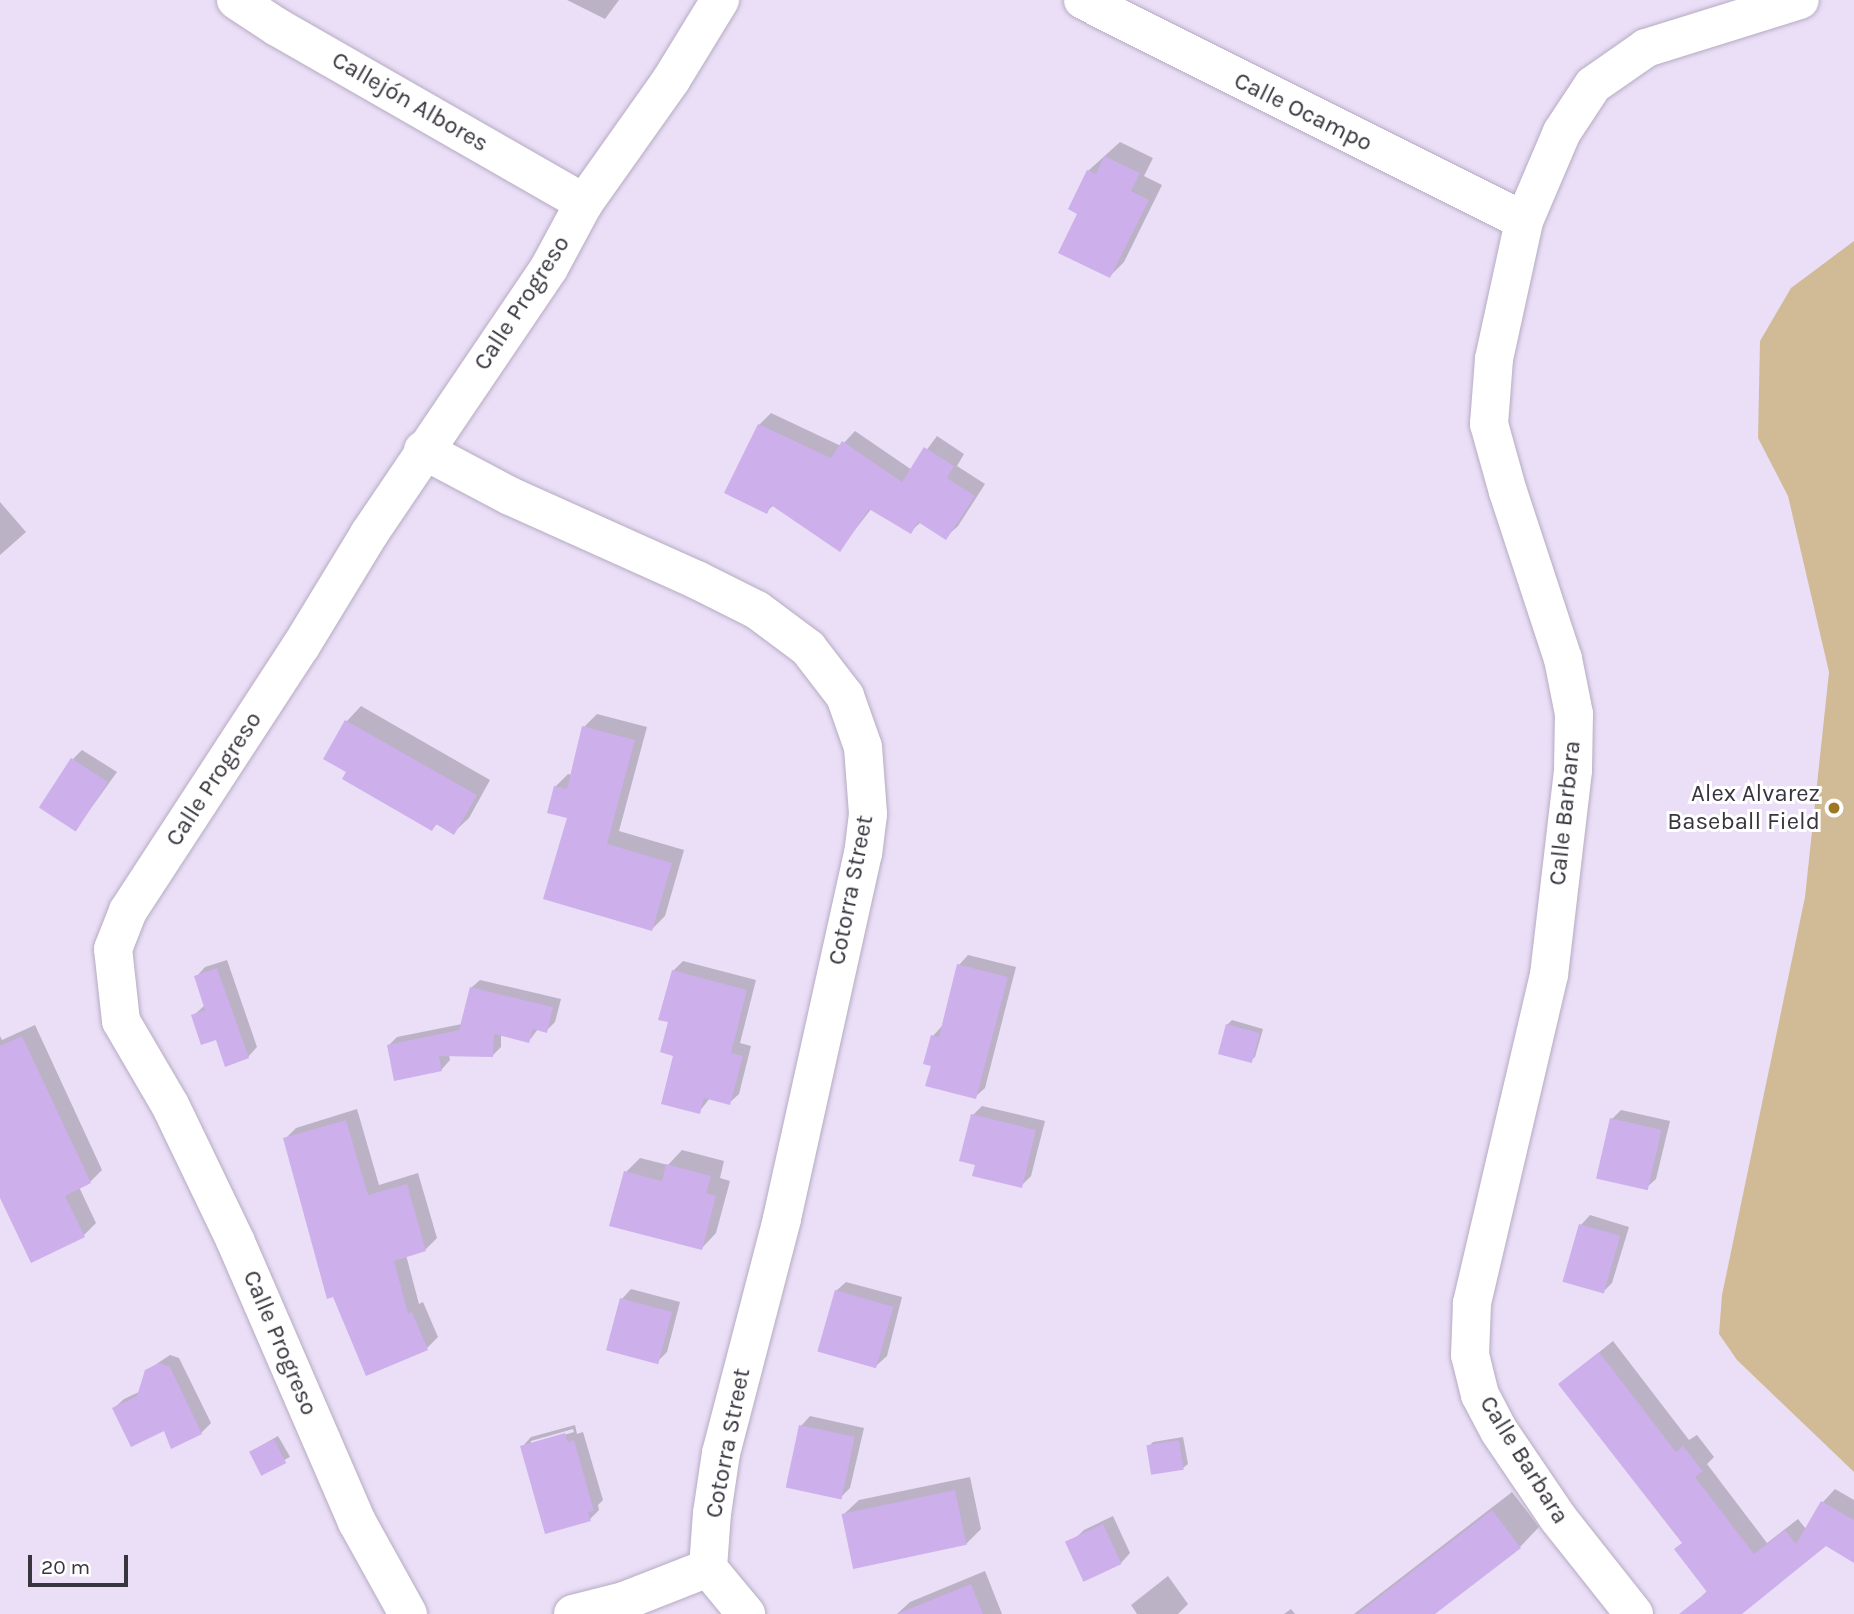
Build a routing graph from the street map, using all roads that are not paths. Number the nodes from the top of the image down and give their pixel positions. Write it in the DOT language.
graph roads {
  1 [pos="236,0"];
  2 [pos="720,0"];
  3 [pos="1083,0"];
  4 [pos="1800,0"];
  5 [pos="584,203"];
  6 [pos="1524,221"];
  7 [pos="423,450"];
  8 [pos="708,1568"];
  9 [pos="408,1614"];
  10 [pos="573,1614"];
  11 [pos="746,1614"];
  12 [pos="1634,1614"];
  1 -- 5 [label="street, Callejón Albores"];
  2 -- 5 [label="street, Calle Progreso"];
  3 -- 6 [label="street, Calle Ocampo"];
  4 -- 6 [label="street, Calle Barbara"];
  5 -- 7 [label="street, Calle Progreso"];
  6 -- 12 [label="street, Calle Barbara"];
  7 -- 8 [label="street, Cotorra Street"];
  7 -- 9 [label="street, Calle Progreso"];
  8 -- 10 [label="street"];
  8 -- 11 [label="street"];
}
